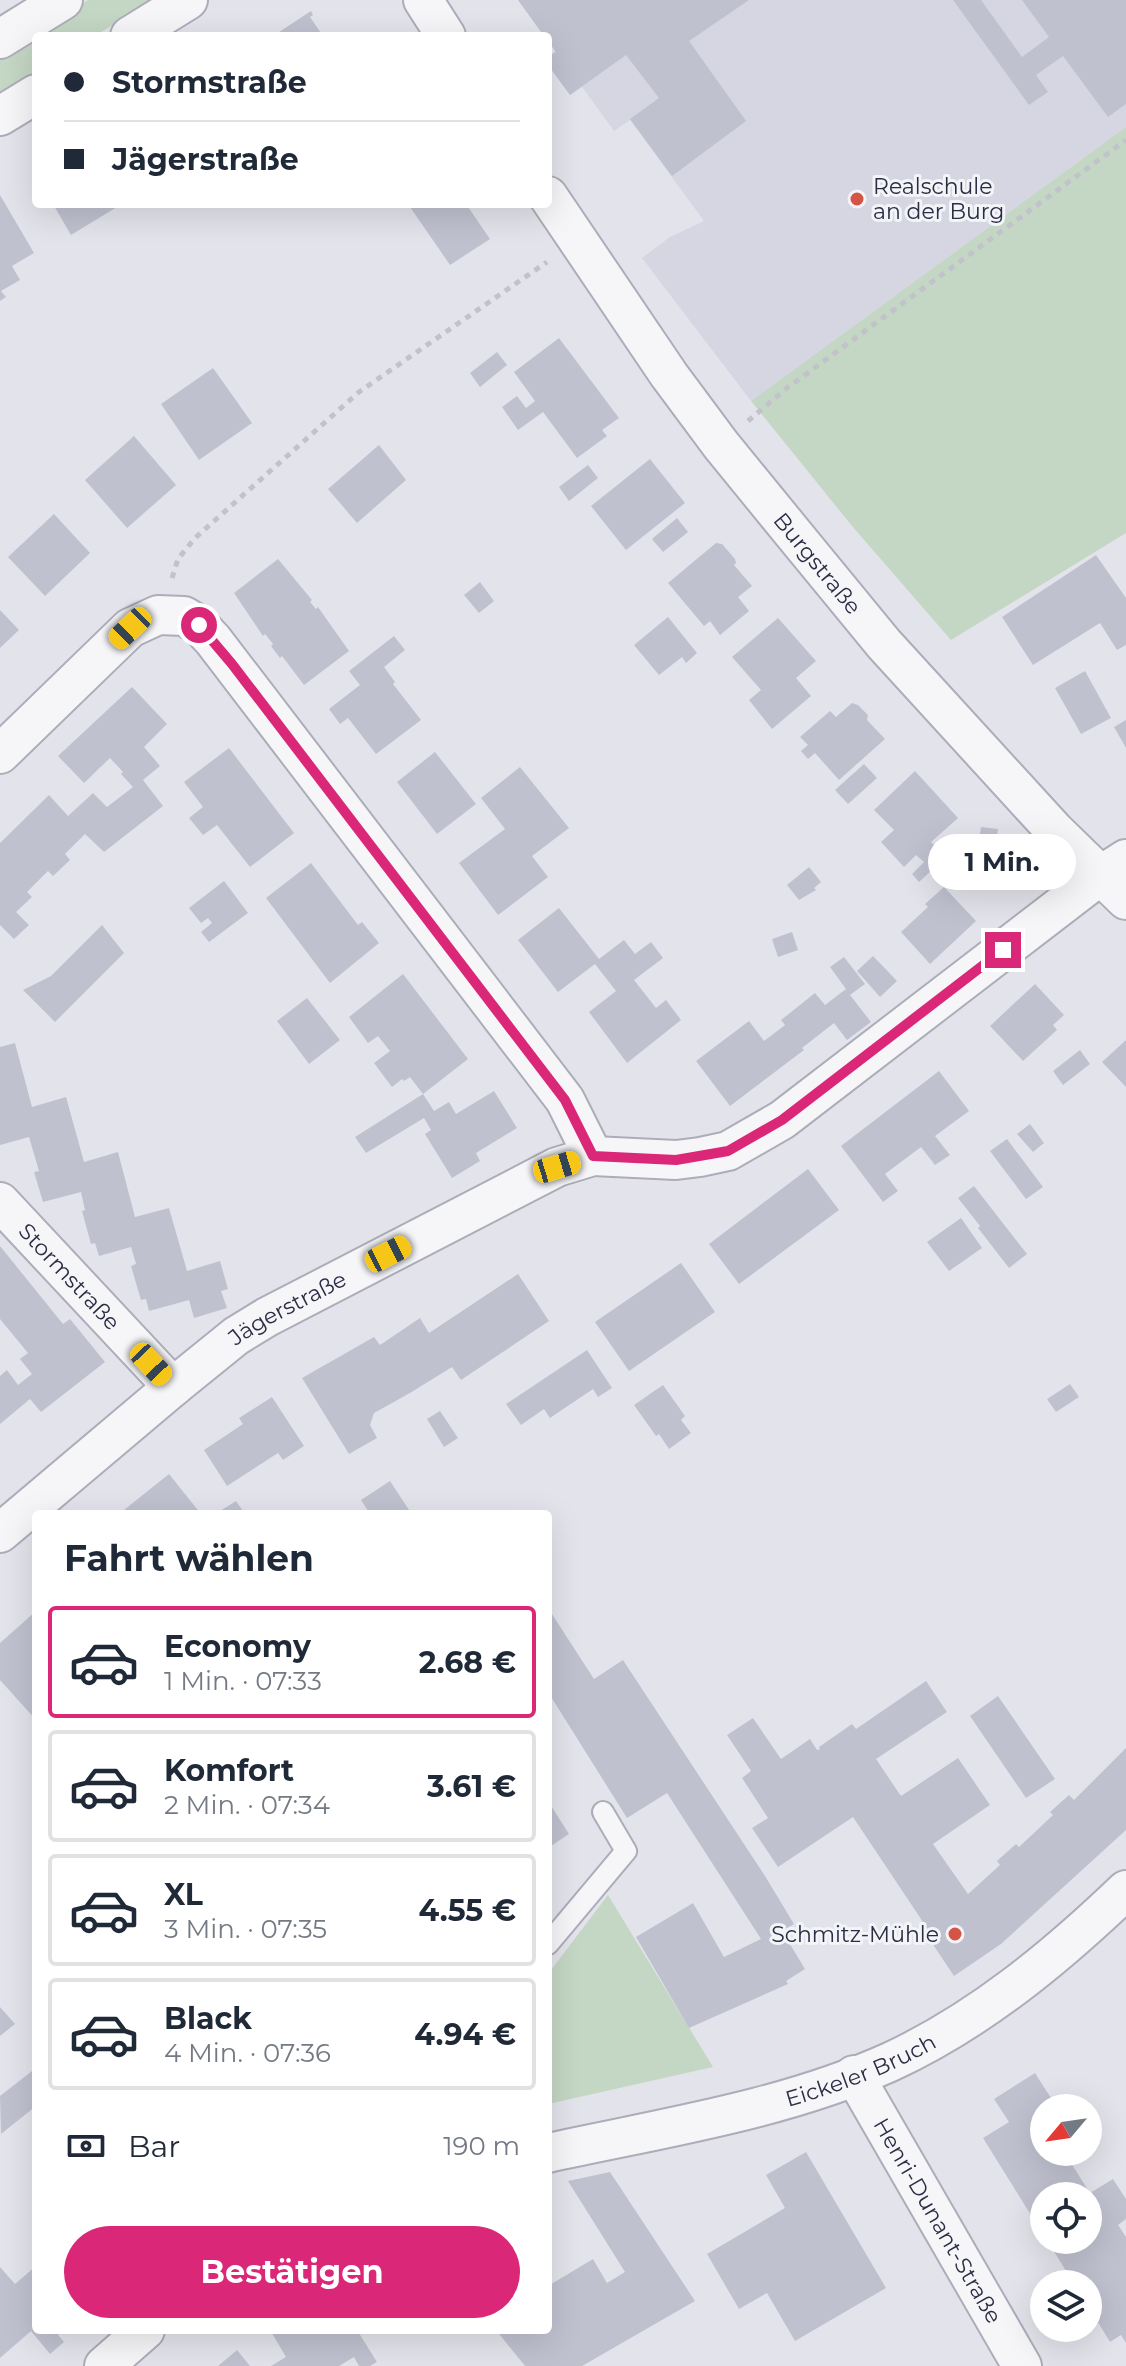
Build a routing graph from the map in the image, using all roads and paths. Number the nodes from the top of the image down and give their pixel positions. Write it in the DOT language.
graph roads {
  1 [pos="63,0"];
  2 [pos="188,0"];
  3 [pos="423,0"];
  4 [pos="136,32"];
  5 [pos="443,32"];
  6 [pos="0,39"];
  7 [pos="32,96"];
  8 [pos="0,116"];
  9 [pos="1126,140"];
  10 [pos="552,202"];
  11 [pos="577,242"];
  12 [pos="721,445"];
  13 [pos="168,614"];
  14 [pos="0,754"];
  15 [pos="1118,878"];
  16 [pos="593,1156"];
  17 [pos="0,1202"];
  18 [pos="173,1387"];
  19 [pos="0,1533"];
  20 [pos="603,1812"];
  21 [pos="1126,1890"];
  22 [pos="552,1939"];
  23 [pos="854,2075"];
  24 [pos="552,2152"];
  25 [pos="140,2334"];
  26 [pos="104,2366"];
  27 [pos="1022,2366"];
  1 -- 6 [label="street"];
  2 -- 4 [label="street"];
  3 -- 5 [label="street"];
  7 -- 8 [label="street"];
  9 -- 12 [label="path"];
  10 -- 11 [label="street, Burgstraße"];
  11 -- 12 [label="street, Burgstraße"];
  11 -- 13 [label="path"];
  12 -- 15 [label="street, Burgstraße"];
  13 -- 14 [label="street"];
  13 -- 16 [label="street"];
  15 -- 16 [label="street, Jägerstraße"];
  16 -- 18 [label="street, Jägerstraße"];
  17 -- 18 [label="street, Stormstraße"];
  18 -- 19 [label="street, Jägerstraße"];
  20 -- 22 [label="lane"];
  21 -- 23 [label="street, Eickeler Bruch"];
  23 -- 24 [label="street, Eickeler Bruch"];
  23 -- 27 [label="street, Henri-Dunant-Straße"];
  25 -- 26 [label="street"];
}
